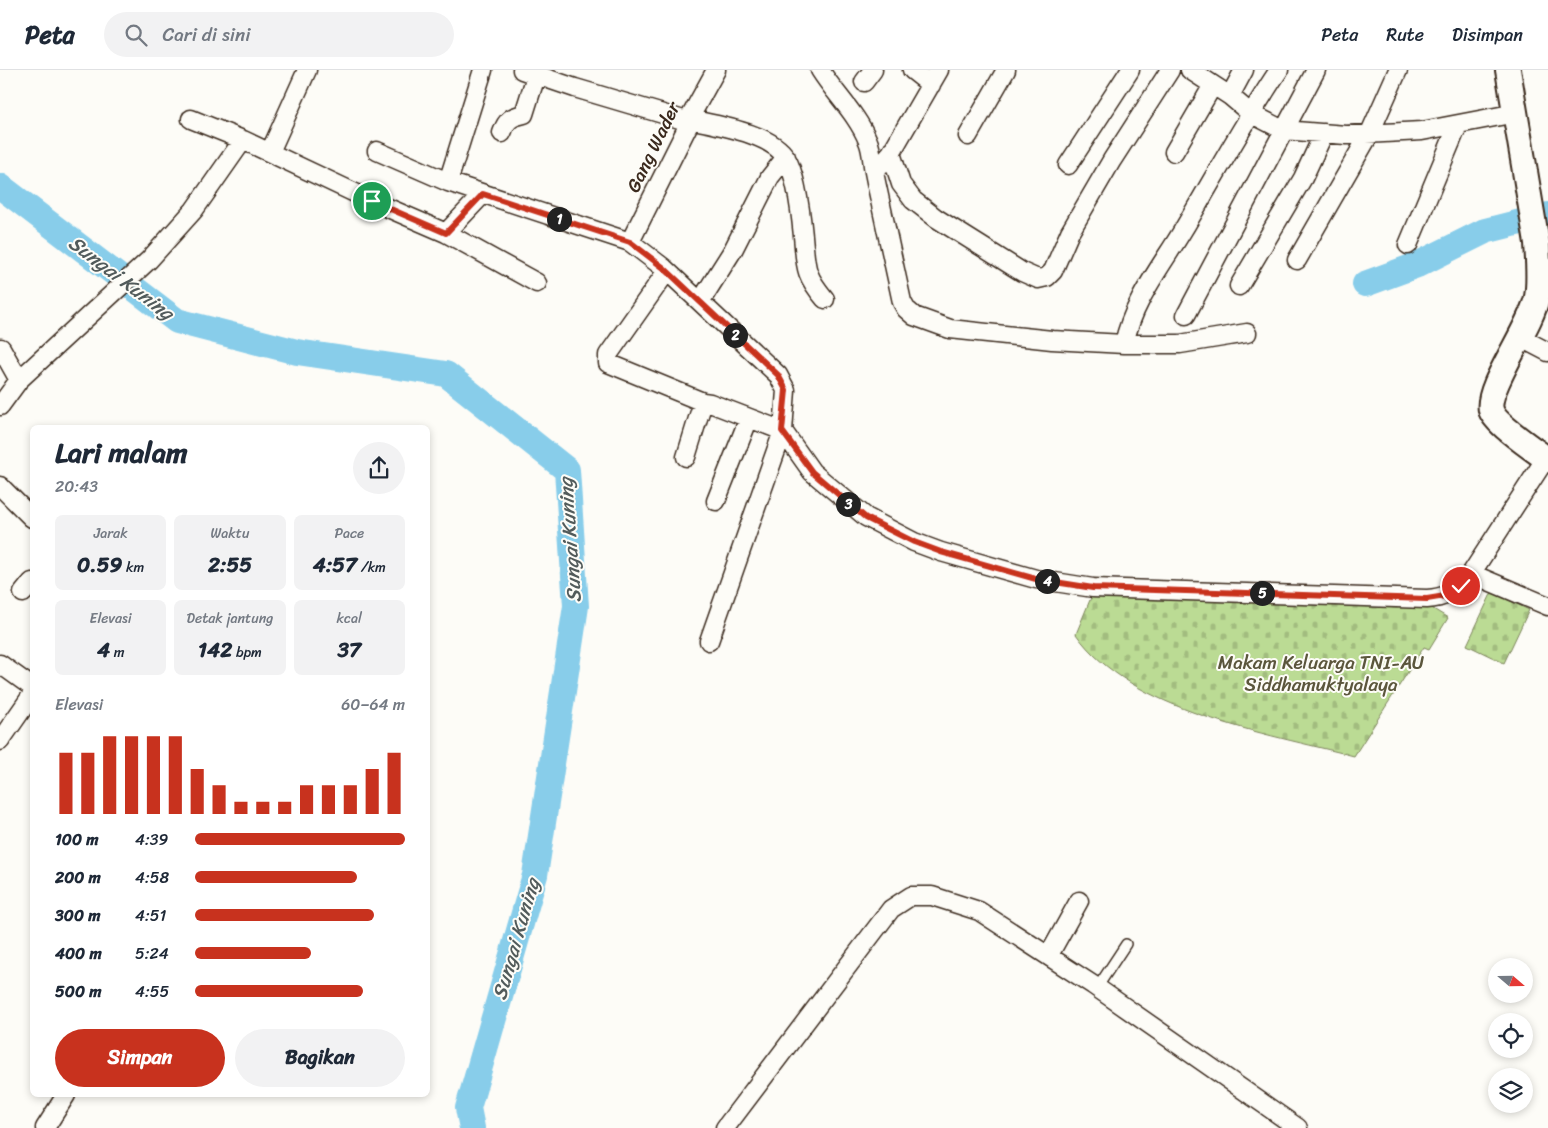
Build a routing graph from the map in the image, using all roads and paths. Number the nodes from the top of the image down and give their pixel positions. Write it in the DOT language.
graph roads {
  1 [pos="307,70"];
  2 [pos="483,70"];
  3 [pos="487,70"];
  4 [pos="498,70"];
  5 [pos="716,70"];
  6 [pos="820,70"];
  7 [pos="912,70"];
  8 [pos="1006,70"];
  9 [pos="1130,70"];
  10 [pos="1170,70"];
  11 [pos="1190,70"];
  12 [pos="1244,70"];
  13 [pos="1279,70"];
  14 [pos="1316,70"];
  15 [pos="1398,70"];
  16 [pos="1508,70"];
  17 [pos="529,73"];
  18 [pos="935,78"];
  19 [pos="1213,85"];
  20 [pos="1230,96"];
  21 [pos="1250,113"];
  22 [pos="1516,113"];
  23 [pos="191,119"];
  24 [pos="689,121"];
  25 [pos="1458,125"];
  26 [pos="1283,130"];
  27 [pos="502,133"];
  28 [pos="1324,133"];
  29 [pos="1369,135"];
  30 [pos="968,136"];
  31 [pos="243,140"];
  32 [pos="377,151"];
  33 [pos="270,152"];
  34 [pos="1174,152"];
  35 [pos="891,153"];
  36 [pos="786,157"];
  37 [pos="1068,165"];
  38 [pos="874,172"];
  39 [pos="448,182"];
  40 [pos="483,194"];
  41 [pos="446,233"];
  42 [pos="630,242"];
  43 [pos="1408,245"];
  44 [pos="1298,260"];
  45 [pos="1543,270"];
  46 [pos="666,271"];
  47 [pos="537,283"];
  48 [pos="1238,286"];
  49 [pos="825,299"];
  50 [pos="700,302"];
  51 [pos="1186,315"];
  52 [pos="1247,333"];
  53 [pos="1521,338"];
  54 [pos="1124,344"];
  55 [pos="1,348"];
  56 [pos="1548,352"];
  57 [pos="19,380"];
  58 [pos="703,402"];
  59 [pos="0,406"];
  60 [pos="749,418"];
  61 [pos="782,431"];
  62 [pos="686,457"];
  63 [pos="1547,459"];
  64 [pos="0,486"];
  65 [pos="716,501"];
  66 [pos="30,516"];
  67 [pos="1472,574"];
  68 [pos="1548,606"];
  69 [pos="709,640"];
  70 [pos="0,664"];
  71 [pos="30,686"];
  72 [pos="30,698"];
  73 [pos="0,741"];
  74 [pos="1079,901"];
  75 [pos="1126,944"];
  76 [pos="1049,955"];
  77 [pos="1097,988"];
  78 [pos="65,1097"];
  79 [pos="44,1128"];
  80 [pos="724,1128"];
  81 [pos="1298,1128"];
  1 -- 33 [label="street"];
  2 -- 39 [label="street"];
  3 -- 4 [label="street"];
  5 -- 24 [label="street, Gang Wader"];
  6 -- 38 [label="street"];
  7 -- 18 [label="street"];
  8 -- 30 [label="street"];
  9 -- 37 [label="street"];
  10 -- 35 [label="street"];
  11 -- 19 [label="street"];
  12 -- 20 [label="street"];
  13 -- 21 [label="street"];
  14 -- 26 [label="street"];
  15 -- 29 [label="street"];
  16 -- 22 [label="street"];
  17 -- 24 [label="street"];
  17 -- 27 [label="street"];
  18 -- 35 [label="street"];
  19 -- 20 [label="street"];
  19 -- 34 [label="street"];
  20 -- 21 [label="street"];
  21 -- 26 [label="street"];
  21 -- 54 [label="street"];
  22 -- 25 [label="street"];
  22 -- 45 [label="street"];
  23 -- 31 [label="street"];
  24 -- 36 [label="street"];
  24 -- 42 [label="street, Gang Wader"];
  25 -- 29 [label="street"];
  25 -- 43 [label="street"];
  26 -- 28 [label="street"];
  26 -- 51 [label="street"];
  28 -- 29 [label="street"];
  28 -- 48 [label="street"];
  29 -- 44 [label="street"];
  31 -- 33 [label="street"];
  31 -- 57 [label="street"];
  32 -- 39 [label="street"];
  33 -- 41 [label="street"];
  35 -- 38 [label="street"];
  36 -- 49 [label="street"];
  36 -- 50 [label="street"];
  38 -- 54 [label="street"];
  39 -- 40 [label="street"];
  40 -- 41 [label="street"];
  40 -- 42 [label="street"];
  41 -- 47 [label="street"];
  42 -- 46 [label="street"];
  45 -- 53 [label="street"];
  46 -- 50 [label="street"];
  46 -- 58 [label="street"];
  50 -- 61 [label="street"];
  52 -- 54 [label="street"];
  53 -- 56 [label="street"];
  53 -- 63 [label="street"];
  55 -- 57 [label="street"];
  57 -- 59 [label="street"];
  58 -- 60 [label="street"];
  58 -- 62 [label="street"];
  60 -- 61 [label="street"];
  60 -- 65 [label="street"];
  61 -- 67 [label="street"];
  61 -- 69 [label="street"];
  63 -- 67 [label="street"];
  64 -- 66 [label="street"];
  67 -- 68 [label="street"];
  70 -- 71 [label="street"];
  72 -- 73 [label="street"];
  74 -- 76 [label="street"];
  75 -- 77 [label="lane"];
  76 -- 77 [label="street"];
  76 -- 80 [label="street"];
  77 -- 81 [label="street"];
  78 -- 79 [label="street"];
}
